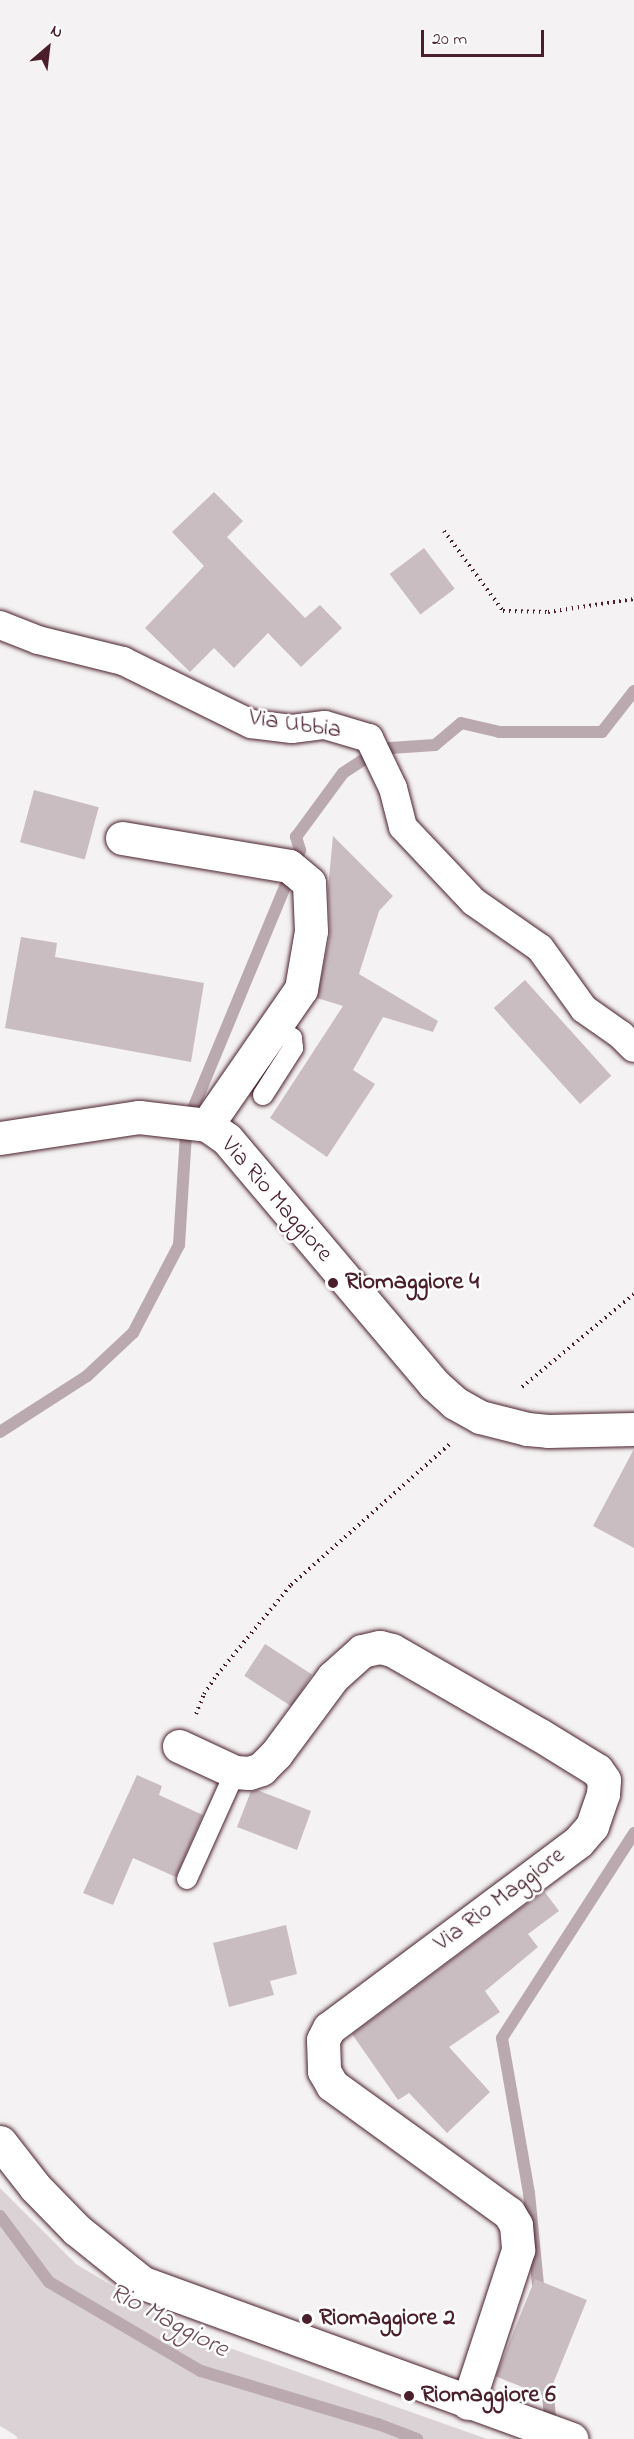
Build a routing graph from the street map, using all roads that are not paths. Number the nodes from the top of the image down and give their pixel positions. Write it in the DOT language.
graph roads {
  1 [pos="0,625"];
  2 [pos="123,838"];
  3 [pos="273,1028"];
  4 [pos="634,1048"];
  5 [pos="263,1095"];
  6 [pos="207,1125"];
  7 [pos="0,1138"];
  8 [pos="634,1429"];
  9 [pos="184,1749"];
  10 [pos="235,1772"];
  11 [pos="187,1879"];
  12 [pos="0,2142"];
  13 [pos="468,2403"];
  14 [pos="571,2439"];
  1 -- 4 [label="street, Via Ubbia"];
  2 -- 3 [label="street"];
  3 -- 5 [label="lane"];
  3 -- 6 [label="street"];
  6 -- 7 [label="street, Via Rio Maggiore"];
  6 -- 8 [label="street, Via Rio Maggiore"];
  9 -- 10 [label="street"];
  10 -- 11 [label="lane"];
  10 -- 13 [label="street, Via Rio Maggiore"];
  12 -- 13 [label="street"];
  13 -- 14 [label="street"];
}
